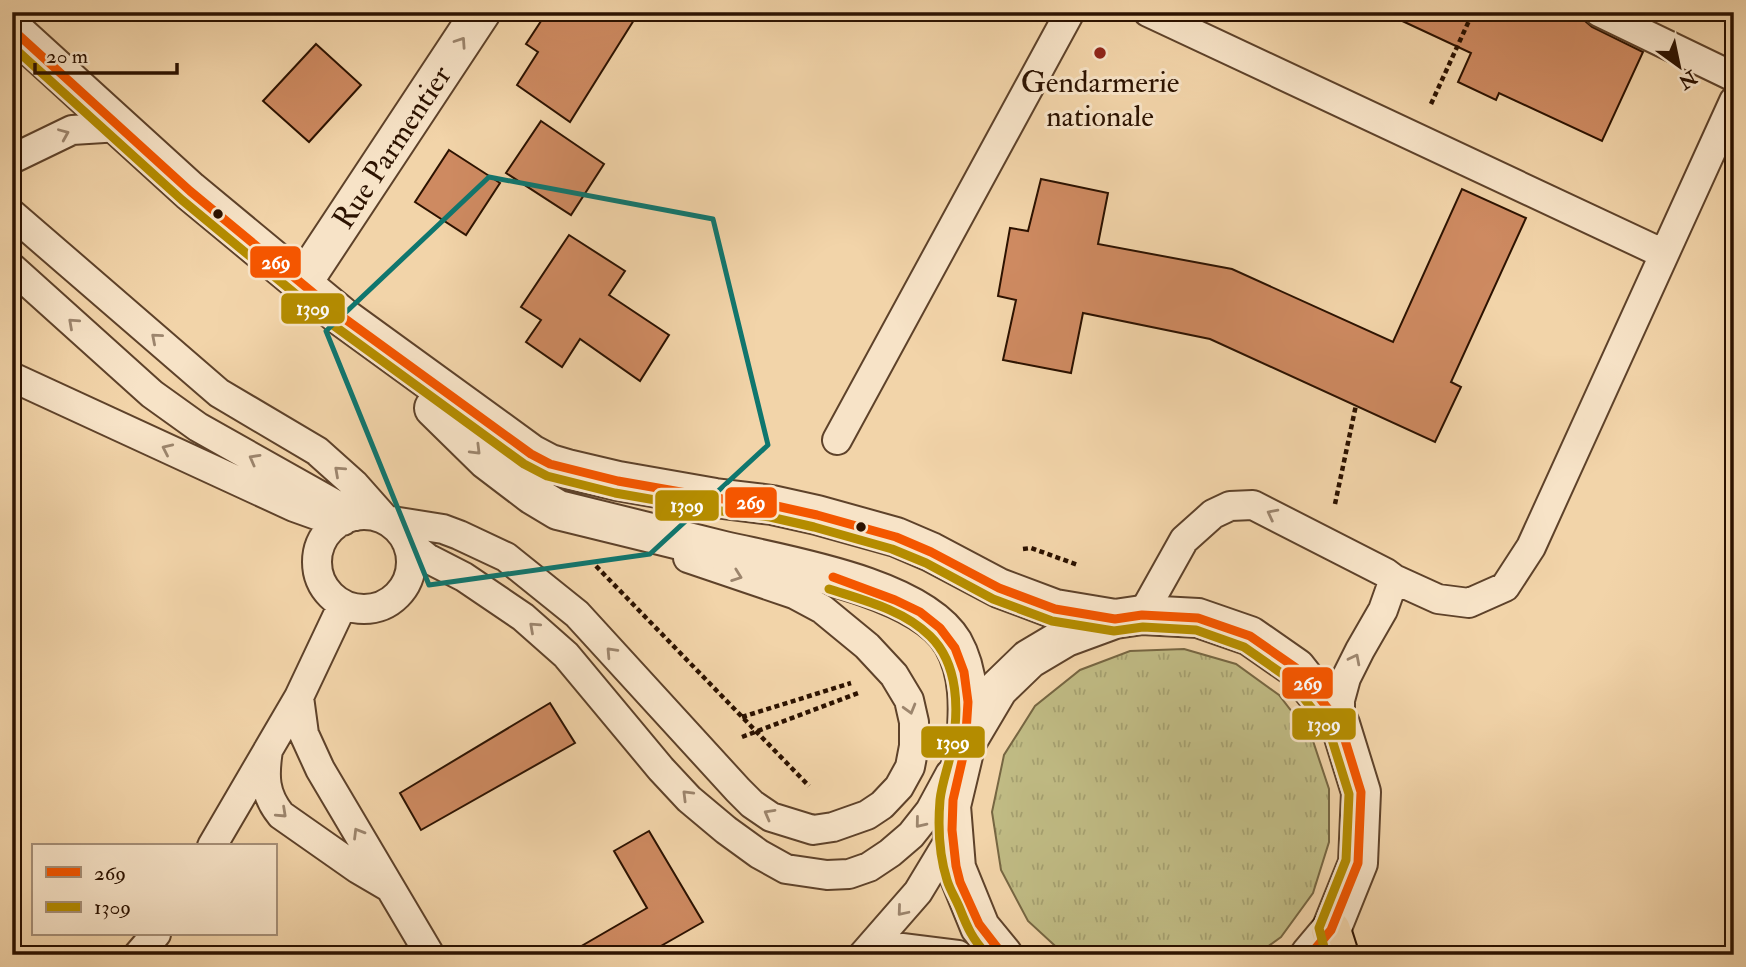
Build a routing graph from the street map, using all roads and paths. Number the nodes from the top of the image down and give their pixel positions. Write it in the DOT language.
graph roads {
  1 [pos="481,12"];
  2 [pos="1070,12"];
  3 [pos="1148,12"];
  4 [pos="1473,12"];
  5 [pos="1599,12"];
  6 [pos="12,29"];
  7 [pos="1734,77"];
  8 [pos="1734,101"];
  9 [pos="120,127"];
  10 [pos="1415,138"];
  11 [pos="12,159"];
  12 [pos="12,214"];
  13 [pos="1664,254"];
  14 [pos="12,268"];
  15 [pos="302,283"];
  16 [pos="341,316"];
  17 [pos="12,377"];
  18 [pos="1356,405"];
  19 [pos="838,440"];
  20 [pos="558,510"];
  21 [pos="350,518"];
  22 [pos="386,520"];
  23 [pos="406,541"];
  24 [pos="1327,543"];
  25 [pos="1394,579"];
  26 [pos="343,604"];
  27 [pos="1128,617"];
  28 [pos="894,675"];
  29 [pos="299,697"];
  30 [pos="1339,724"];
  31 [pos="732,741"];
  32 [pos="966,743"];
  33 [pos="268,750"];
  34 [pos="953,835"];
  35 [pos="213,844"];
  36 [pos="391,889"];
  37 [pos="154,936"];
  38 [pos="1327,946"];
  39 [pos="138,955"];
  40 [pos="430,955"];
  41 [pos="863,955"];
  42 [pos="872,955"];
  43 [pos="958,955"];
  44 [pos="1003,955"];
  15 -- 1 [label="street, Rue Parmentier, one-way"];
  2 -- 19 [label="lane"];
  3 -- 10 [label="lane"];
  4 -- 10 [label="path"];
  5 -- 7 [label="lane"];
  6 -- 9 [label="street"];
  8 -- 13 [label="lane"];
  11 -- 9 [label="lane, one-way"];
  9 -- 15 [label="street"];
  10 -- 13 [label="lane"];
  22 -- 12 [label="lane, one-way"];
  13 -- 25 [label="lane"];
  21 -- 14 [label="lane, one-way"];
  15 -- 16 [label="street"];
  16 -- 20 [label="street, one-way"];
  16 -- 27 [label="street"];
  21 -- 17 [label="lane, one-way"];
  18 -- 24 [label="path"];
  20 -- 28 [label="lane, one-way"];
  20 -- 32 [label="street"];
  21 -- 22 [label="lane"];
  21 -- 26 [label="lane"];
  22 -- 23 [label="lane"];
  28 -- 22 [label="lane, one-way"];
  23 -- 26 [label="lane"];
  32 -- 23 [label="lane, one-way"];
  24 -- 25 [label="lane"];
  24 -- 27 [label="lane, one-way"];
  30 -- 25 [label="lane, one-way"];
  26 -- 29 [label="lane"];
  27 -- 30 [label="street"];
  27 -- 32 [label="street"];
  28 -- 31 [label="path"];
  29 -- 33 [label="lane"];
  36 -- 29 [label="lane, one-way"];
  30 -- 38 [label="street"];
  32 -- 34 [label="street"];
  33 -- 35 [label="lane"];
  33 -- 36 [label="lane, one-way"];
  34 -- 41 [label="lane, one-way"];
  34 -- 44 [label="street"];
  36 -- 40 [label="lane"];
  37 -- 39 [label="lane"];
  42 -- 43 [label="lane"];
}
